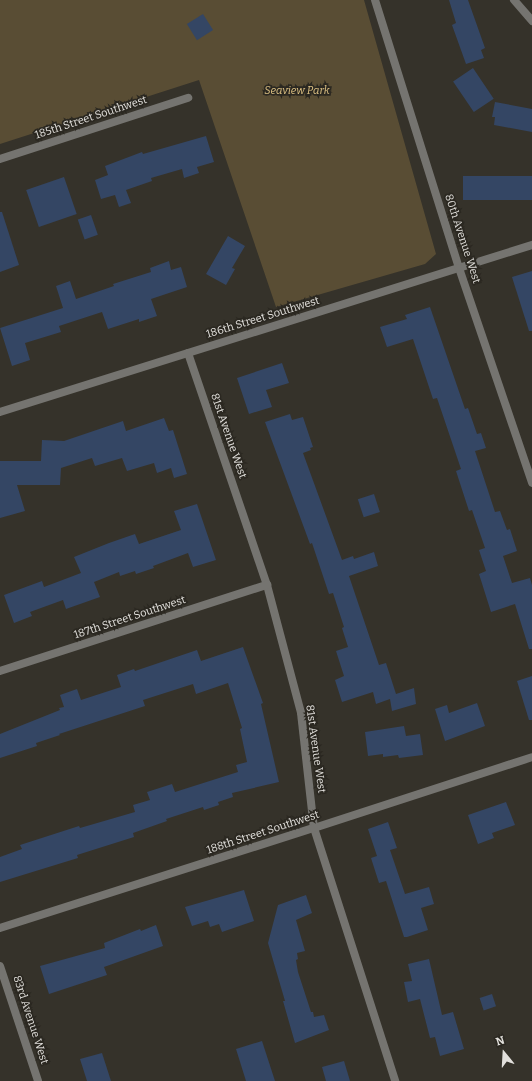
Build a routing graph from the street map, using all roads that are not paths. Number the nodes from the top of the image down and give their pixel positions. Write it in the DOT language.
graph roads {
  1 [pos="376,0"];
  2 [pos="514,0"];
  3 [pos="532,21"];
  4 [pos="188,98"];
  5 [pos="0,159"];
  6 [pos="532,245"];
  7 [pos="459,268"];
  8 [pos="188,353"];
  9 [pos="0,412"];
  10 [pos="532,483"];
  11 [pos="267,585"];
  12 [pos="0,671"];
  13 [pos="532,757"];
  14 [pos="314,828"];
  15 [pos="0,928"];
  16 [pos="0,966"];
  17 [pos="38,1081"];
  18 [pos="395,1081"];
  1 -- 7 [label="street, 80th Avenue West"];
  2 -- 3 [label="street"];
  4 -- 5 [label="street, 185th Street Southwest"];
  6 -- 7 [label="street, 186th Street Southwest"];
  7 -- 8 [label="street, 186th Street Southwest"];
  7 -- 10 [label="street, 80th Avenue West"];
  8 -- 9 [label="street, 186th Street Southwest"];
  8 -- 11 [label="street, 81st Avenue West"];
  11 -- 12 [label="street, 187th Street Southwest"];
  11 -- 14 [label="street, 81st Avenue West"];
  13 -- 14 [label="street, 188th Street Southwest"];
  14 -- 15 [label="street, 188th Street Southwest"];
  14 -- 18 [label="street, 81st Avenue West"];
  16 -- 17 [label="street, 83rd Avenue West"];
}
